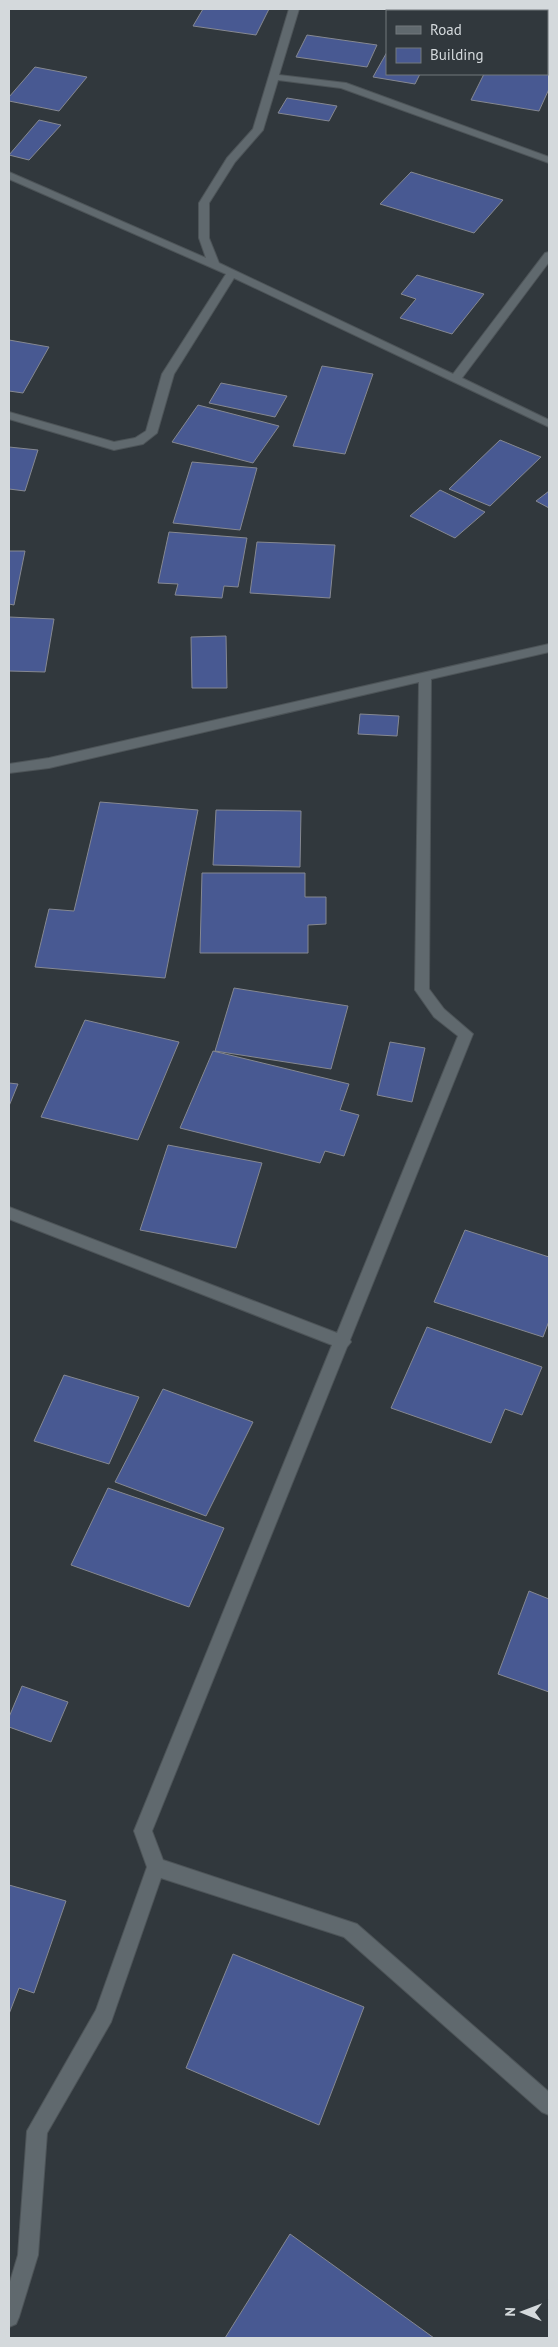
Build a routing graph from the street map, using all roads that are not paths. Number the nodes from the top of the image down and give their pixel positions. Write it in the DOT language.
graph roads {
  1 [pos="294,9"];
  2 [pos="274,77"];
  3 [pos="549,160"];
  4 [pos="9,175"];
  5 [pos="549,255"];
  6 [pos="214,265"];
  7 [pos="232,273"];
  8 [pos="455,379"];
  9 [pos="9,415"];
  10 [pos="549,424"];
  11 [pos="549,648"];
  12 [pos="425,677"];
  13 [pos="9,768"];
  14 [pos="9,1213"];
  15 [pos="343,1342"];
  16 [pos="156,1867"];
  17 [pos="549,2105"];
  18 [pos="9,2318"];
  1 -- 2 [label="street"];
  2 -- 3 [label="street"];
  2 -- 6 [label="street"];
  4 -- 6 [label="street"];
  5 -- 8 [label="street"];
  6 -- 7 [label="street"];
  7 -- 8 [label="street"];
  7 -- 9 [label="street"];
  8 -- 10 [label="street"];
  11 -- 12 [label="street"];
  12 -- 13 [label="street"];
  12 -- 15 [label="street"];
  14 -- 15 [label="street"];
  15 -- 16 [label="street"];
  16 -- 17 [label="street"];
  16 -- 18 [label="street"];
}
